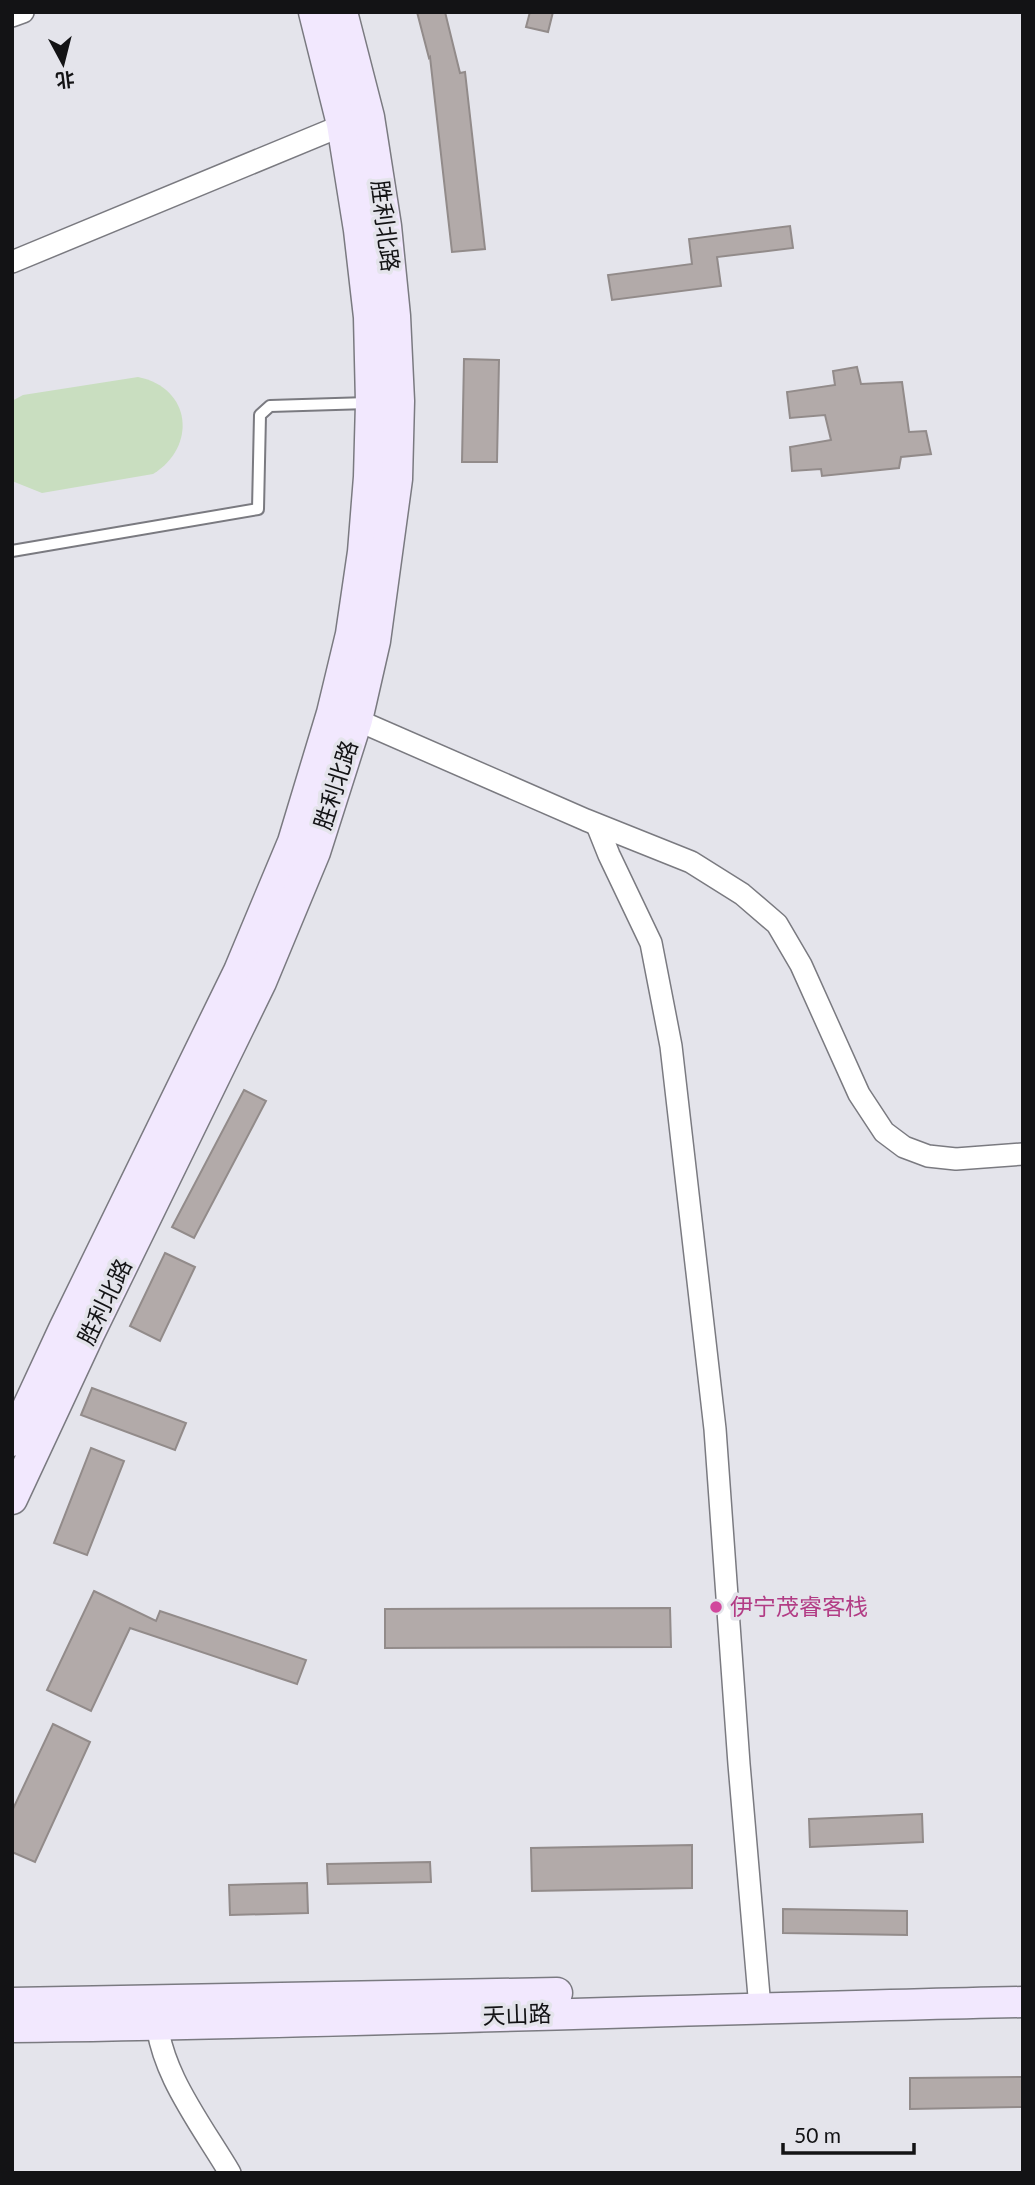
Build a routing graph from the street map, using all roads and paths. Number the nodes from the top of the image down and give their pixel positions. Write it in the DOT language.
graph roads {
  1 [pos="23,12"];
  2 [pos="314,12"];
  3 [pos="342,12"];
  4 [pos="12,16"];
  5 [pos="356,120"];
  6 [pos="12,262"];
  7 [pos="385,402"];
  8 [pos="12,551"];
  9 [pos="345,717"];
  10 [pos="597,825"];
  11 [pos="1023,1154"];
  12 [pos="12,1441"];
  13 [pos="12,1499"];
  14 [pos="1023,1984"];
  15 [pos="760,1998"];
  16 [pos="1023,2002"];
  17 [pos="12,2003"];
  18 [pos="156,2014"];
  19 [pos="12,2028"];
  20 [pos="230,2173"];
  1 -- 4 [label="street"];
  2 -- 5 [label="main road, 胜利北路"];
  3 -- 5 [label="main road, 胜利北路"];
  5 -- 6 [label="street"];
  5 -- 7 [label="main road, 胜利北路"];
  7 -- 8 [label="lane"];
  7 -- 9 [label="main road, 胜利北路"];
  9 -- 10 [label="street"];
  9 -- 12 [label="main road, 胜利北路"];
  9 -- 13 [label="main road, 胜利北路"];
  10 -- 11 [label="street"];
  10 -- 15 [label="street"];
  14 -- 15 [label="main road, 天山路"];
  15 -- 16 [label="main road, 天山路"];
  15 -- 18 [label="main road, 天山路"];
  17 -- 18 [label="main road, 天山路"];
  18 -- 19 [label="main road, 天山路"];
  18 -- 20 [label="street"];
}
